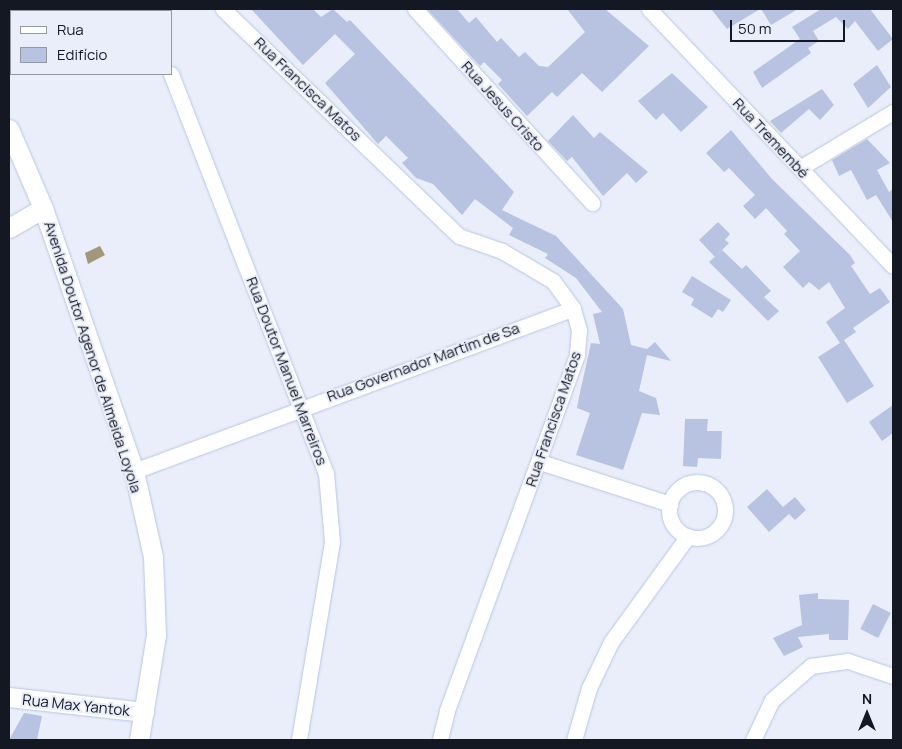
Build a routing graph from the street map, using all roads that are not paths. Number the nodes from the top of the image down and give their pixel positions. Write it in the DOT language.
graph roads {
  1 [pos="224,9"];
  2 [pos="415,9"];
  3 [pos="649,9"];
  4 [pos="171,75"];
  5 [pos="893,112"];
  6 [pos="9,130"];
  7 [pos="800,168"];
  8 [pos="592,203"];
  9 [pos="44,208"];
  10 [pos="9,228"];
  11 [pos="893,266"];
  12 [pos="573,309"];
  13 [pos="303,405"];
  14 [pos="540,462"];
  15 [pos="134,471"];
  16 [pos="670,504"];
  17 [pos="688,536"];
  18 [pos="893,676"];
  19 [pos="9,701"];
  20 [pos="144,712"];
  21 [pos="139,740"];
  22 [pos="299,740"];
  23 [pos="440,740"];
  24 [pos="574,740"];
  25 [pos="753,740"];
  1 -- 12 [label="street, Rua Francisca Matos"];
  2 -- 8 [label="street, Rua Jesus Cristo"];
  3 -- 7 [label="street, Rua Tremembé"];
  4 -- 13 [label="street, Rua Doutor Manuel Marreiros"];
  5 -- 7 [label="street"];
  6 -- 9 [label="street, Avenida Doutor Agenor de Almeida Loyola"];
  7 -- 11 [label="street, Rua Tremembé"];
  9 -- 10 [label="street"];
  9 -- 15 [label="street, Avenida Doutor Agenor de Almeida Loyola"];
  12 -- 13 [label="street, Rua Governador Martim de Sa"];
  12 -- 14 [label="street, Rua Francisca Matos"];
  13 -- 15 [label="street, Rua Governador Martim de Sa"];
  13 -- 22 [label="street, Rua Doutor Manuel Marreiros"];
  14 -- 16 [label="street"];
  14 -- 23 [label="street, Rua Francisca Matos"];
  15 -- 20 [label="street, Avenida Doutor Agenor de Almeida Loyola"];
  16 -- 17 [label="street"];
  16 -- 17 [label="street"];
  17 -- 24 [label="street"];
  18 -- 25 [label="street"];
  19 -- 20 [label="street, Rua Max Yantok"];
  20 -- 21 [label="street, Avenida Doutor Agenor de Almeida Loyola"];
}
